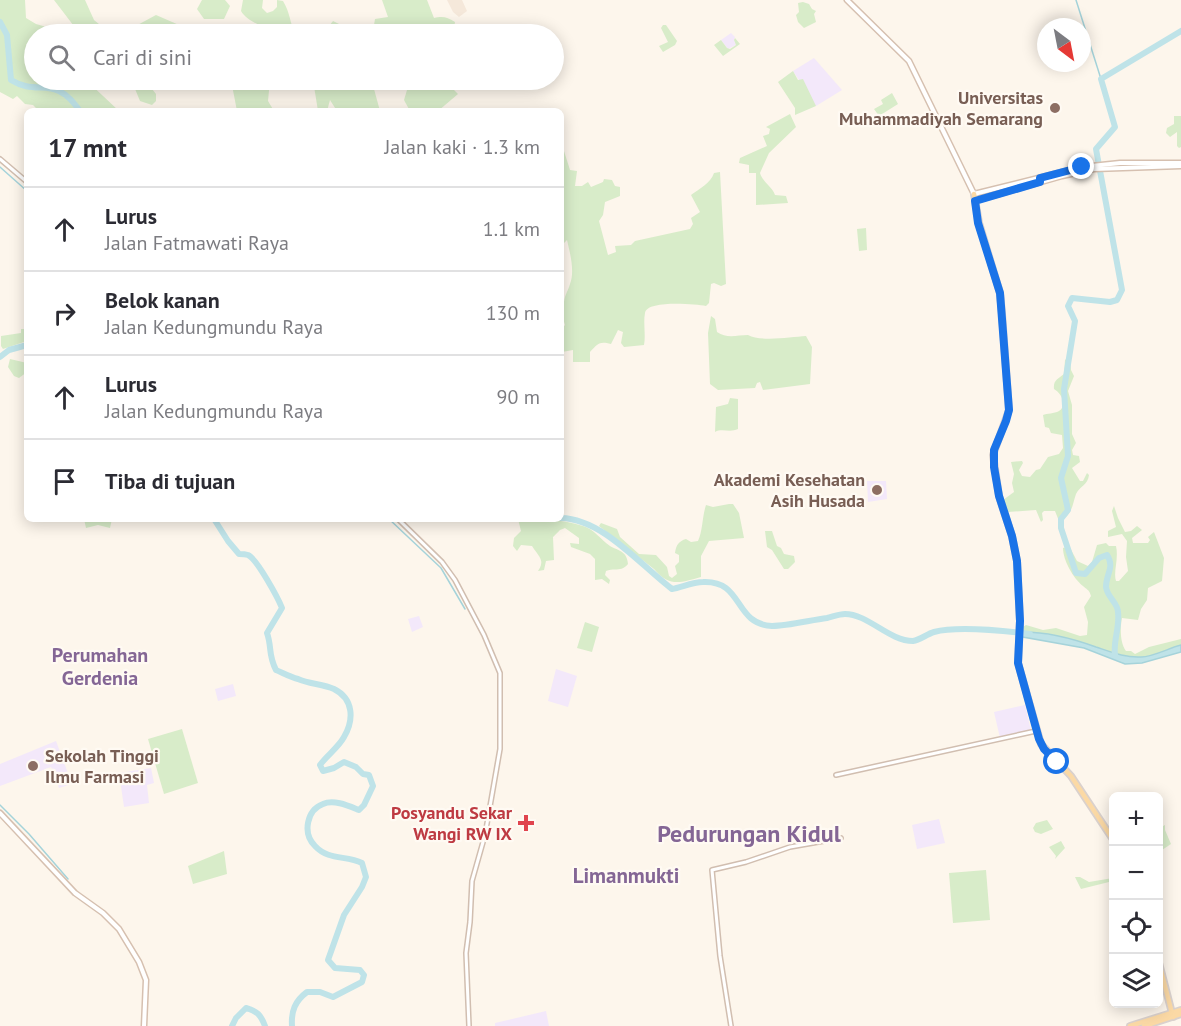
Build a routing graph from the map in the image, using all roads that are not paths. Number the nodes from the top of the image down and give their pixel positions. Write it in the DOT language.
graph roads {
  1 [pos="847,0"];
  2 [pos="0,159"];
  3 [pos="1181,165"];
  4 [pos="24,179"];
  5 [pos="1009,189"];
  6 [pos="974,194"];
  7 [pos="975,201"];
  8 [pos="401,522"];
  9 [pos="1036,731"];
  10 [pos="836,775"];
  11 [pos="0,813"];
  12 [pos="1109,835"];
  13 [pos="841,838"];
  14 [pos="1163,981"];
  15 [pos="1163,990"];
  16 [pos="1181,1012"];
  17 [pos="1171,1015"];
  18 [pos="144,1026"];
  19 [pos="469,1026"];
  20 [pos="731,1026"];
  21 [pos="1130,1026"];
  22 [pos="1144,1026"];
  1 -- 6 [label="main road"];
  2 -- 4 [label="street"];
  3 -- 5 [label="main road"];
  5 -- 6 [label="main road"];
  5 -- 7 [label="main road"];
  6 -- 7 [label="main road"];
  7 -- 9 [label="main road"];
  8 -- 19 [label="street"];
  9 -- 10 [label="street"];
  9 -- 12 [label="main road"];
  11 -- 18 [label="main road"];
  13 -- 20 [label="street"];
  14 -- 17 [label="main road"];
  15 -- 17 [label="main road"];
  16 -- 17 [label="main road"];
  17 -- 21 [label="main road"];
  17 -- 22 [label="main road"];
}
